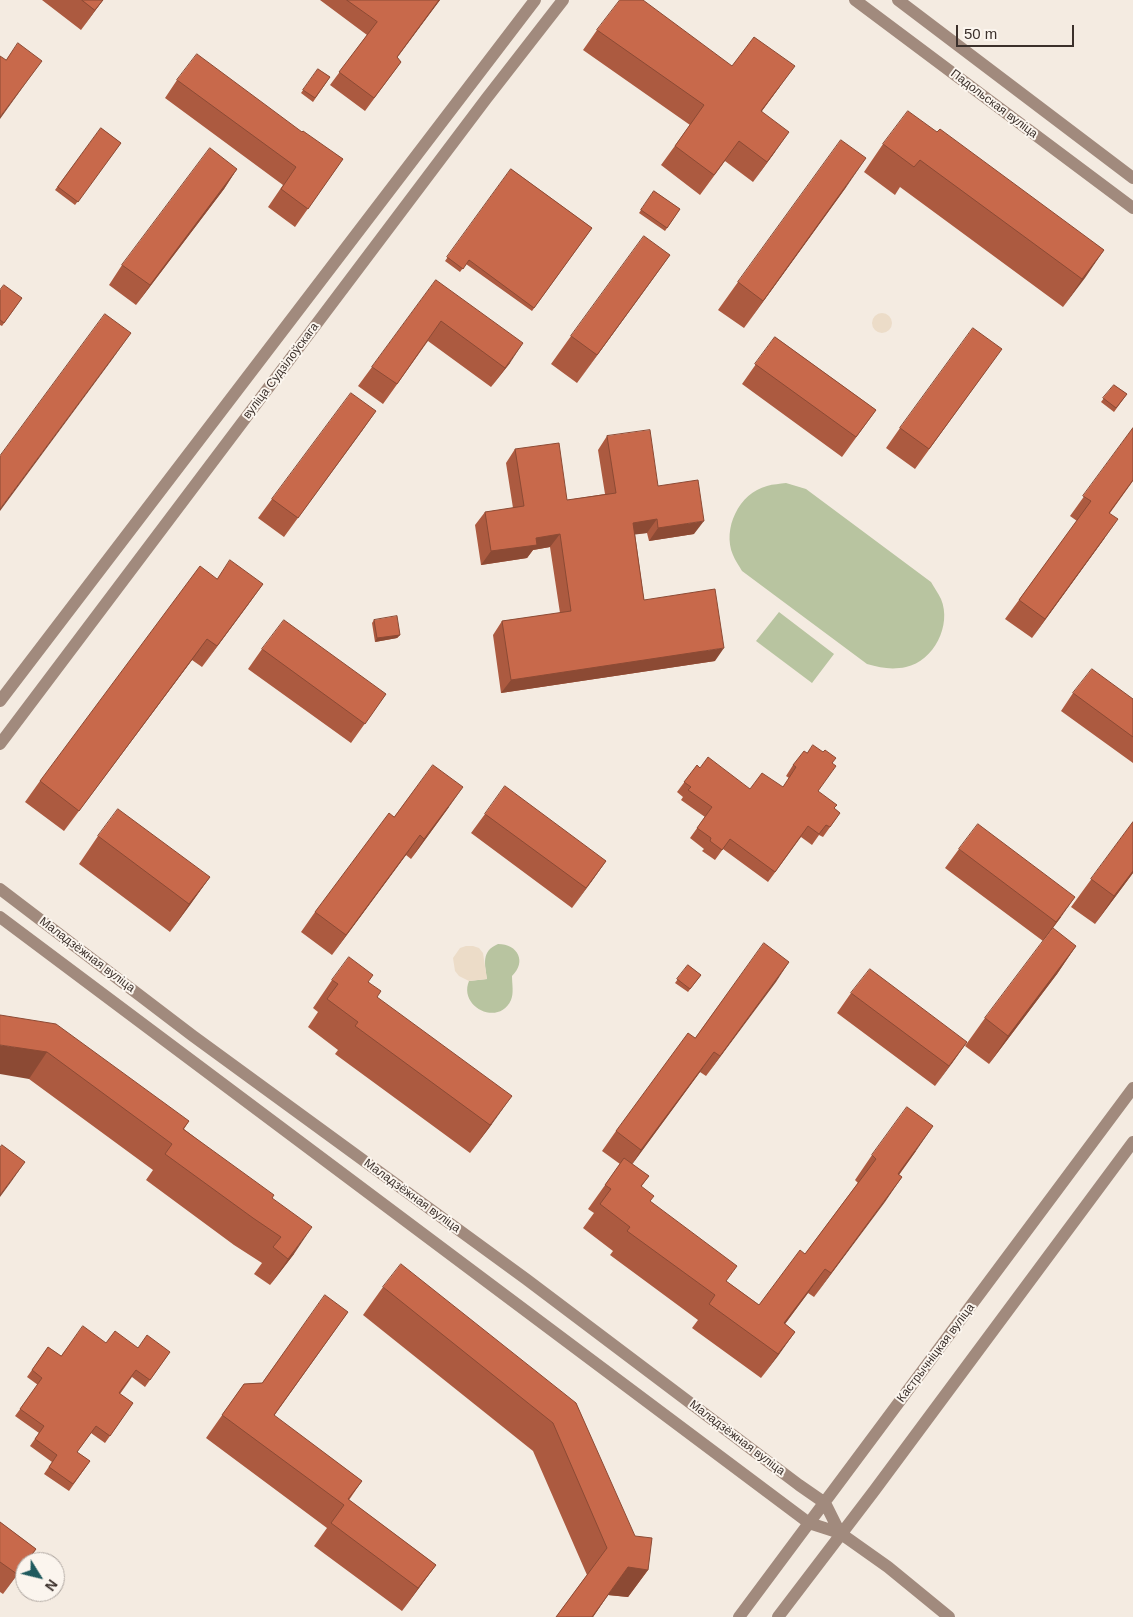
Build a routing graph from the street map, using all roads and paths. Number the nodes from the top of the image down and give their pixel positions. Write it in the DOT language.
graph roads {
  1 [pos="535,0"];
  2 [pos="564,0"];
  3 [pos="855,0"];
  4 [pos="898,0"];
  5 [pos="1133,178"];
  6 [pos="1133,208"];
  7 [pos="0,701"];
  8 [pos="0,744"];
  9 [pos="0,889"];
  10 [pos="0,917"];
  11 [pos="1133,1088"];
  12 [pos="1133,1142"];
  13 [pos="825,1502"];
  14 [pos="809,1524"];
  15 [pos="840,1533"];
  16 [pos="739,1617"];
  17 [pos="778,1617"];
  18 [pos="949,1617"];
  1 -- 7 [label="main road, вуліца Судзілоўскага"];
  2 -- 8 [label="main road, вуліца Судзілоўскага"];
  3 -- 6 [label="main road, Падольская вуліца"];
  4 -- 5 [label="main road, Падольская вуліца"];
  9 -- 13 [label="main road, Маладзёжная вуліца"];
  10 -- 14 [label="main road, Маладзёжная вуліца"];
  11 -- 13 [label="main road, Кастрычніцкая вуліца"];
  12 -- 15 [label="main road"];
  13 -- 14 [label="main road, Кастрычніцкая вуліца"];
  13 -- 15 [label="main road"];
  14 -- 15 [label="main road"];
  14 -- 16 [label="main road, Кастрычніцкая вуліца"];
  15 -- 17 [label="main road"];
  15 -- 18 [label="main road"];
}
